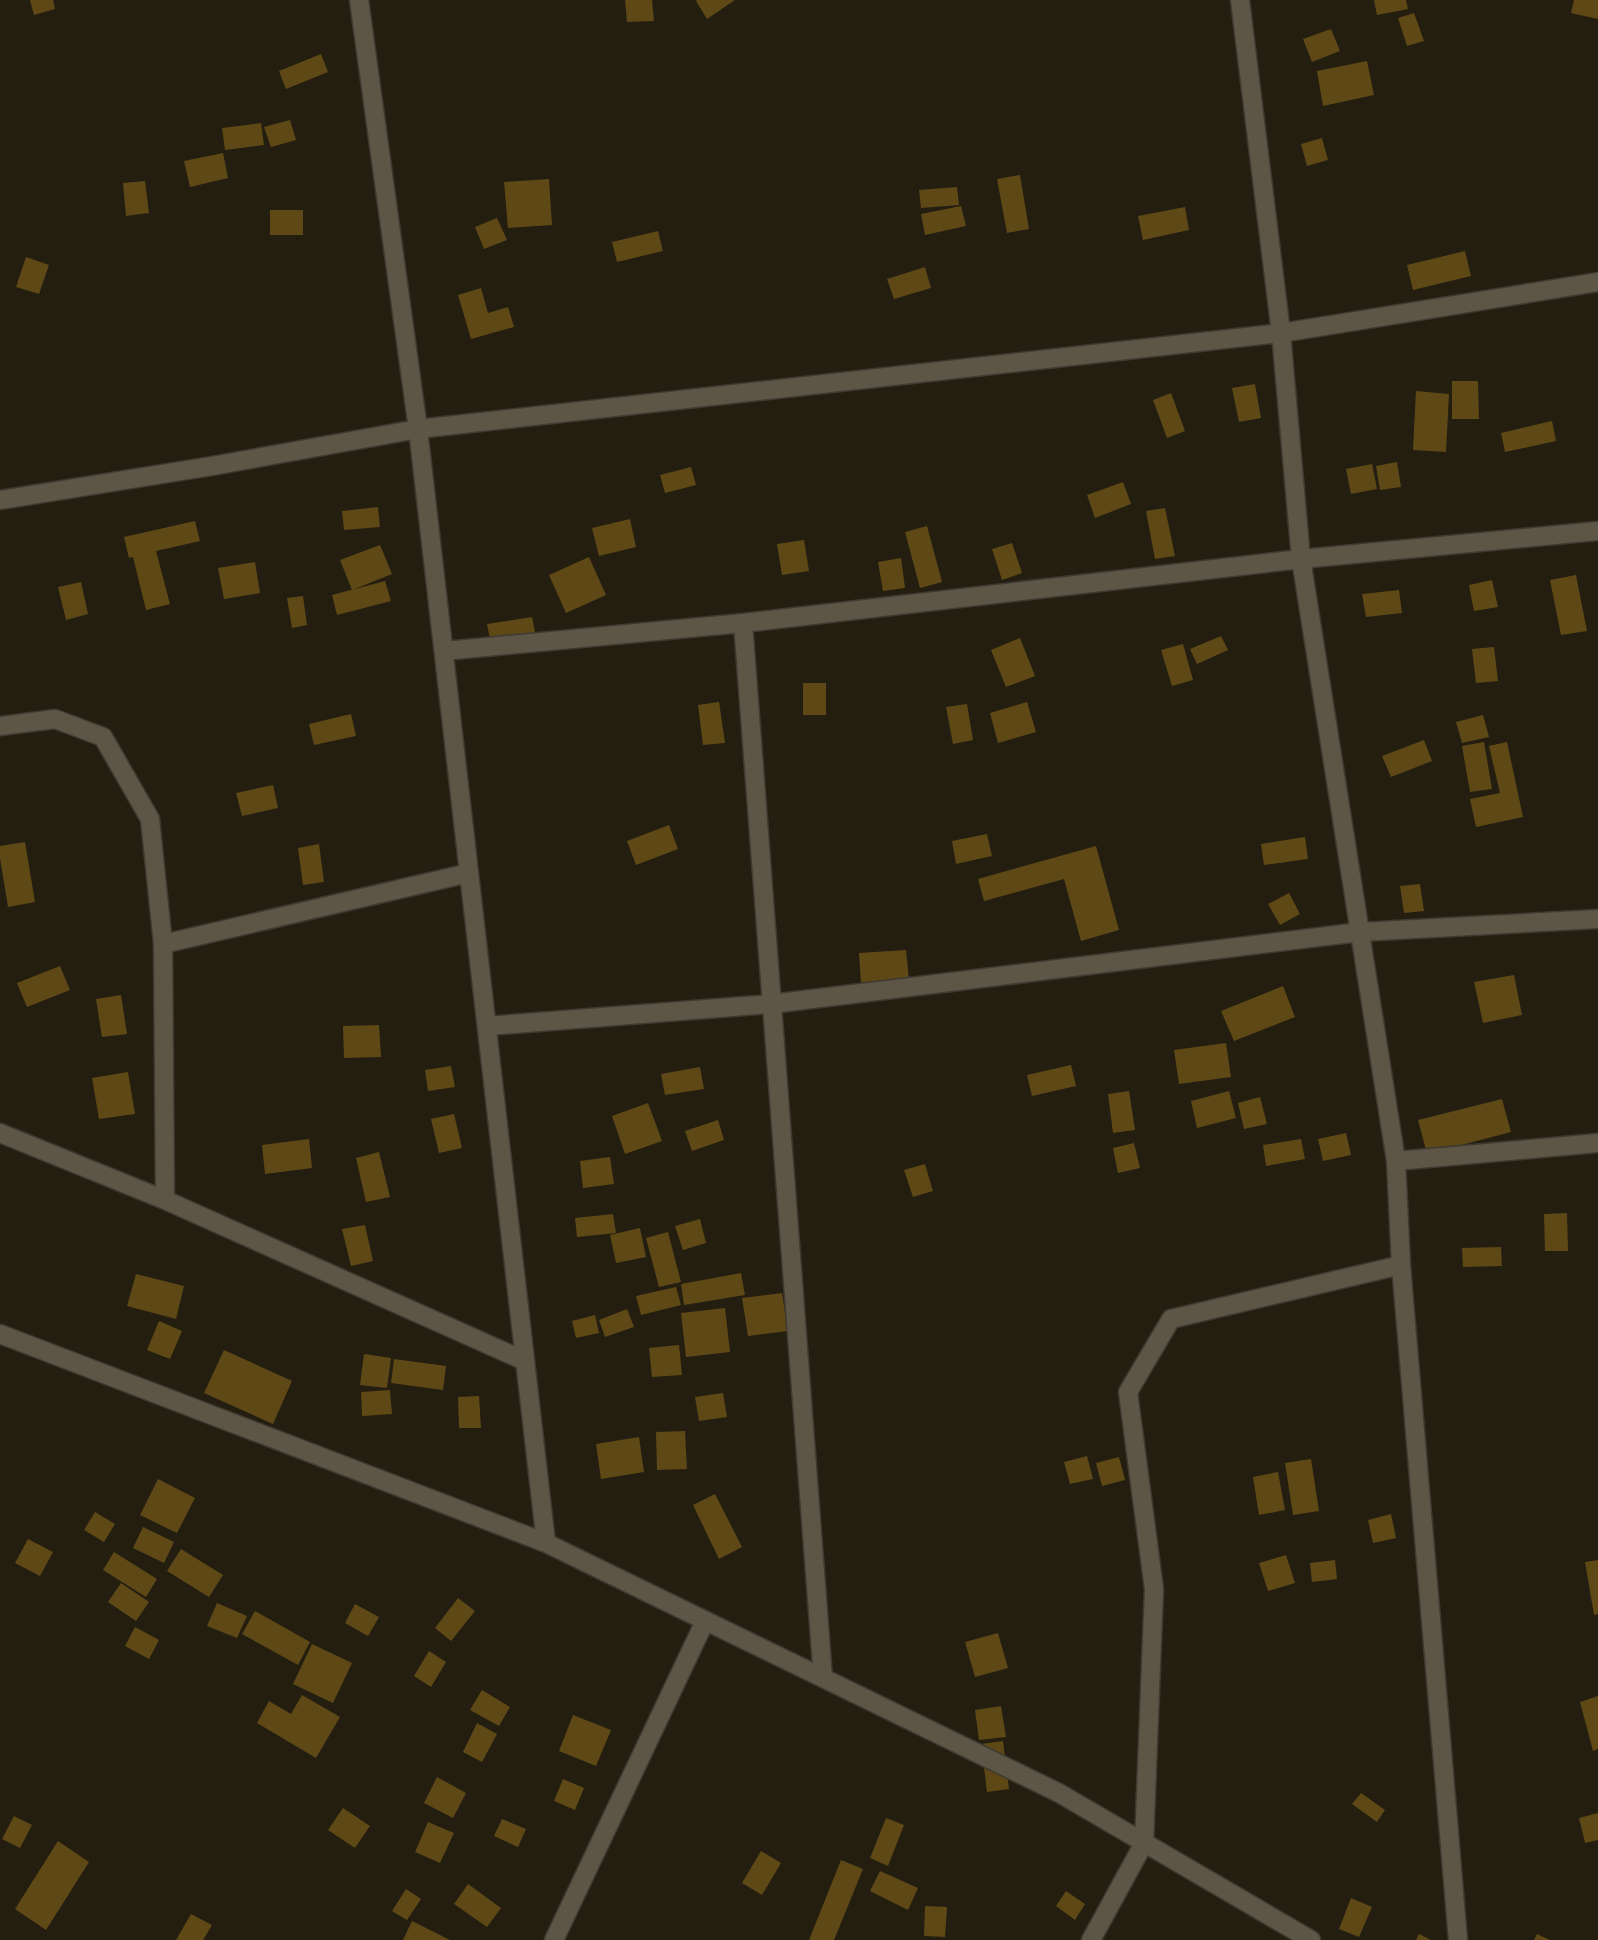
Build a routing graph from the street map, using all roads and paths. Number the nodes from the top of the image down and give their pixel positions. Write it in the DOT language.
graph roads {
  1 [pos="359,0"];
  2 [pos="1240,0"];
  3 [pos="1598,282"];
  4 [pos="1281,333"];
  5 [pos="418,429"];
  6 [pos="0,500"];
  7 [pos="1598,531"];
  8 [pos="1301,559"];
  9 [pos="743,623"];
  10 [pos="444,651"];
  11 [pos="0,726"];
  12 [pos="469,873"];
  13 [pos="1598,919"];
  14 [pos="1360,932"];
  15 [pos="163,944"];
  16 [pos="771,1004"];
  17 [pos="487,1026"];
  18 [pos="0,1133"];
  19 [pos="1598,1143"];
  20 [pos="1396,1161"];
  21 [pos="165,1200"];
  22 [pos="1401,1265"];
  23 [pos="0,1334"];
  24 [pos="525,1361"];
  25 [pos="546,1543"];
  26 [pos="705,1621"];
  27 [pos="823,1678"];
  28 [pos="1144,1843"];
  29 [pos="554,1940"];
  30 [pos="1091,1940"];
  31 [pos="1311,1940"];
  32 [pos="1458,1940"];
  1 -- 5 [label="street"];
  2 -- 4 [label="street"];
  3 -- 4 [label="street"];
  4 -- 5 [label="street"];
  4 -- 8 [label="street"];
  5 -- 6 [label="street"];
  5 -- 10 [label="street"];
  7 -- 8 [label="street"];
  8 -- 9 [label="street"];
  8 -- 14 [label="street"];
  9 -- 10 [label="street"];
  9 -- 16 [label="street"];
  10 -- 12 [label="street"];
  11 -- 15 [label="street"];
  12 -- 15 [label="street"];
  12 -- 17 [label="street"];
  13 -- 14 [label="street"];
  14 -- 16 [label="street"];
  14 -- 20 [label="street"];
  15 -- 21 [label="street"];
  16 -- 17 [label="street"];
  16 -- 27 [label="street"];
  17 -- 24 [label="street"];
  18 -- 21 [label="street"];
  19 -- 20 [label="street"];
  20 -- 22 [label="street"];
  21 -- 24 [label="street"];
  22 -- 28 [label="street"];
  22 -- 32 [label="street"];
  23 -- 25 [label="street"];
  24 -- 25 [label="street"];
  25 -- 26 [label="street"];
  26 -- 27 [label="street"];
  26 -- 29 [label="street"];
  27 -- 28 [label="street"];
  28 -- 30 [label="street"];
  28 -- 31 [label="street"];
}
